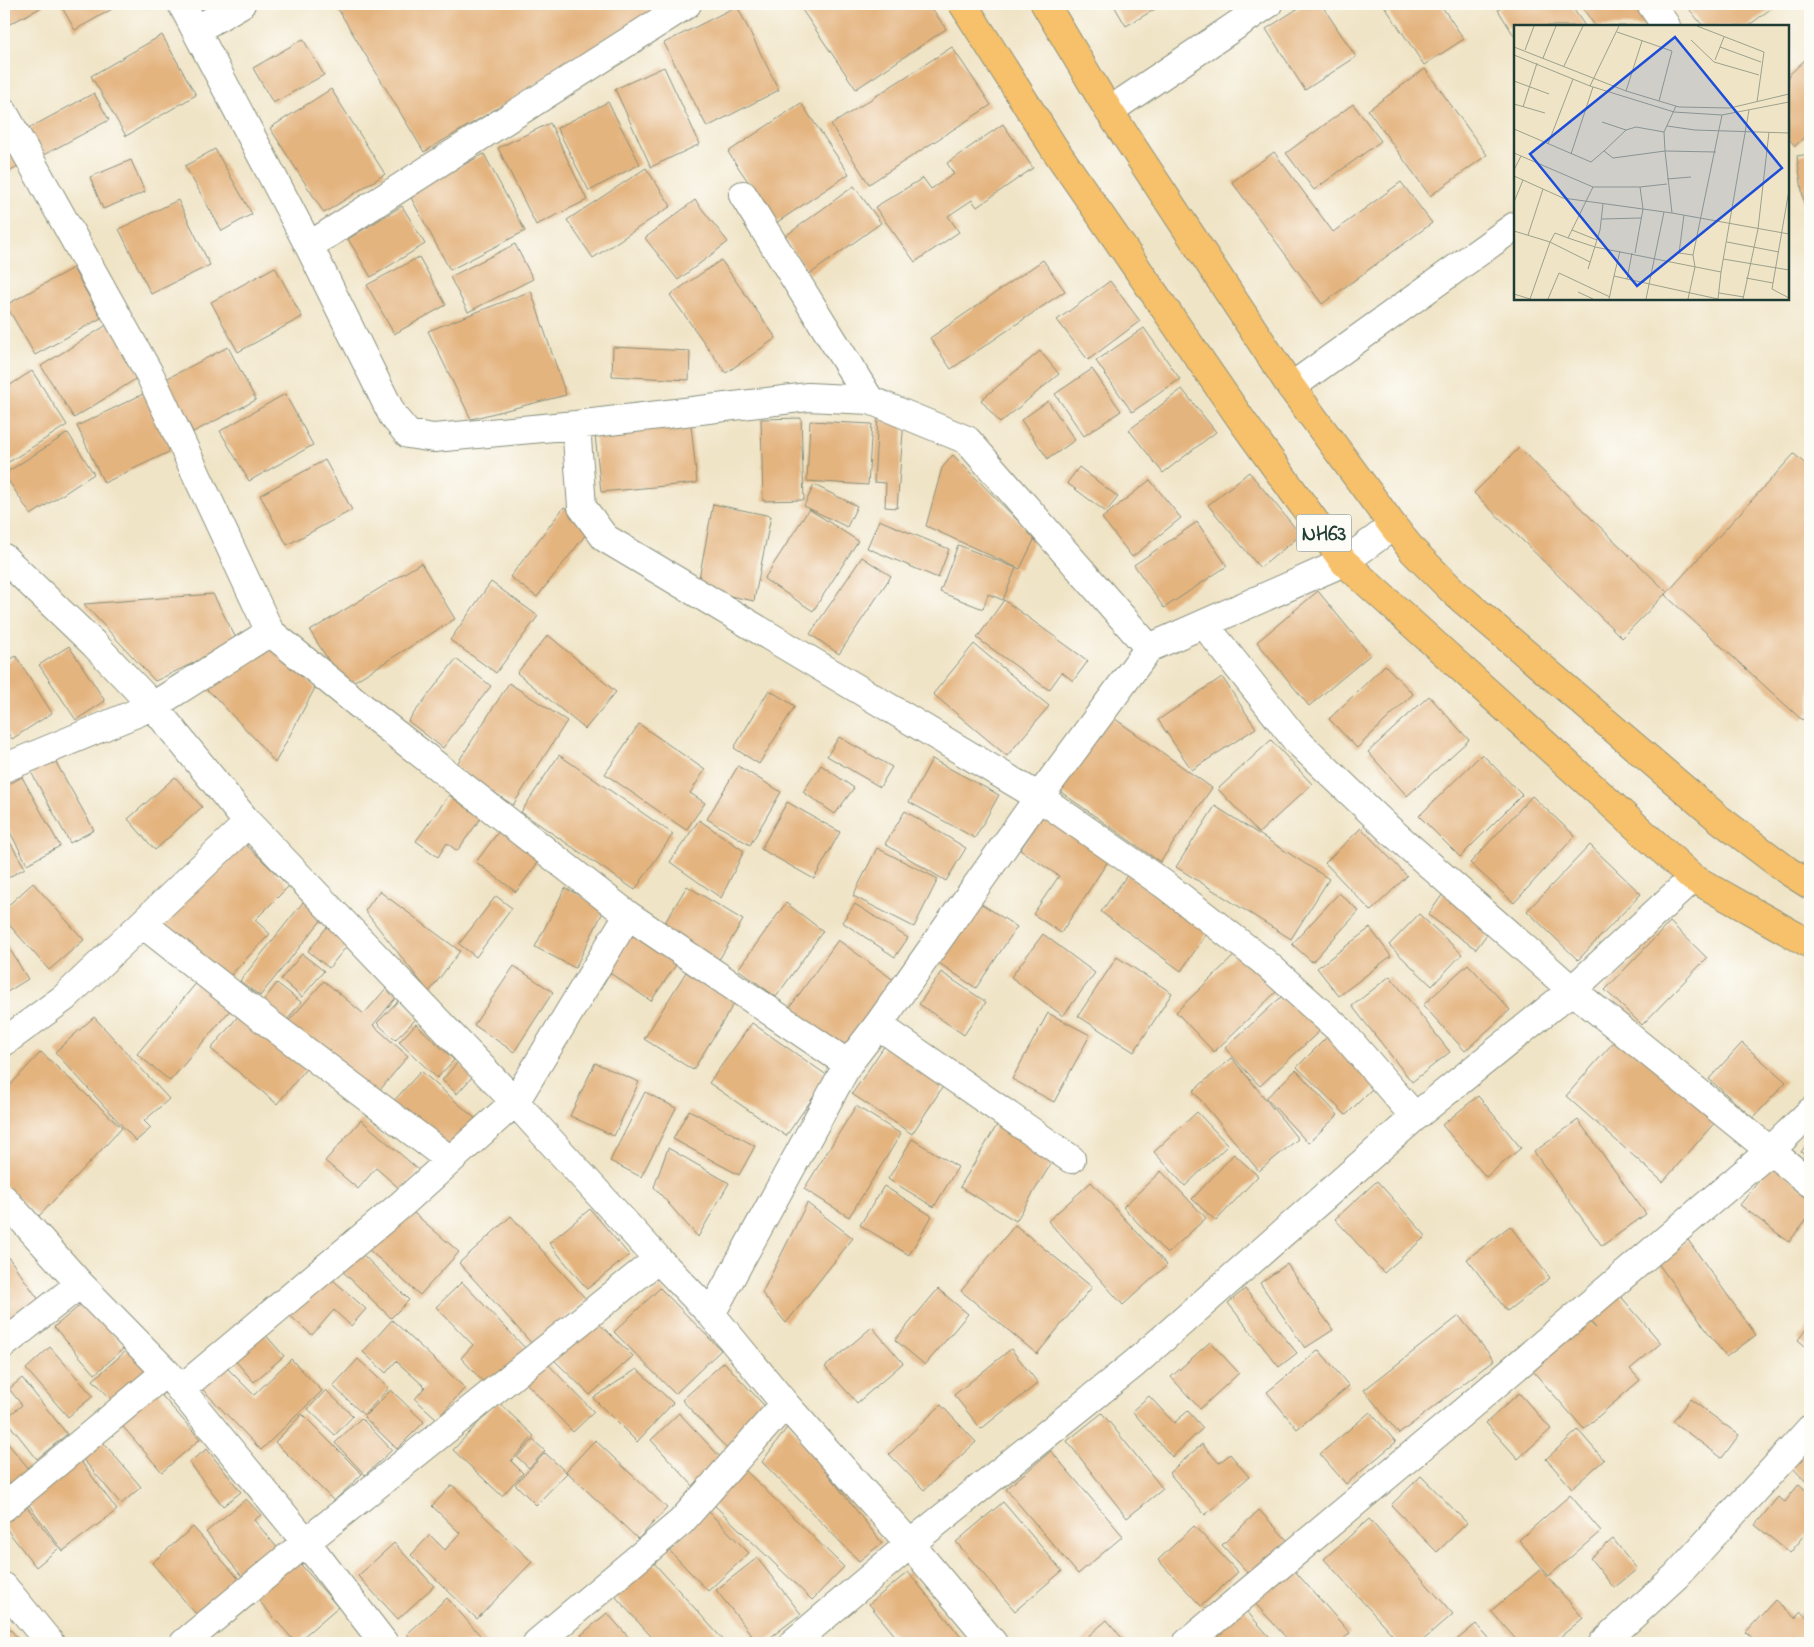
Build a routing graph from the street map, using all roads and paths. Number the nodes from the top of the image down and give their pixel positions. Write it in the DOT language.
graph roads {
  1 [pos="182,4"];
  2 [pos="241,4"];
  3 [pos="688,4"];
  4 [pos="963,4"];
  5 [pos="1045,4"];
  6 [pos="1268,4"];
  7 [pos="1651,4"];
  8 [pos="1665,25"];
  9 [pos="196,30"];
  10 [pos="1109,111"];
  11 [pos="4,113"];
  12 [pos="742,195"];
  13 [pos="1514,227"];
  14 [pos="309,246"];
  15 [pos="1291,387"];
  16 [pos="870,400"];
  17 [pos="576,425"];
  18 [pos="1393,526"];
  19 [pos="4,558"];
  20 [pos="1344,562"];
  21 [pos="1204,624"];
  22 [pos="270,632"];
  23 [pos="1149,648"];
  24 [pos="153,706"];
  25 [pos="4,768"];
  26 [pos="1039,797"];
  27 [pos="248,823"];
  28 [pos="1693,878"];
  29 [pos="1810,885"];
  30 [pos="628,915"];
  31 [pos="143,924"];
  32 [pos="1810,944"];
  33 [pos="1572,990"];
  34 [pos="878,1025"];
  35 [pos="4,1042"];
  36 [pos="848,1064"];
  37 [pos="515,1102"];
  38 [pos="1810,1112"];
  39 [pos="1415,1117"];
  40 [pos="1770,1151"];
  41 [pos="1071,1159"];
  42 [pos="450,1160"];
  43 [pos="1810,1184"];
  44 [pos="4,1199"];
  45 [pos="658,1260"];
  46 [pos="80,1284"];
  47 [pos="711,1314"];
  48 [pos="4,1344"];
  49 [pos="173,1380"];
  50 [pos="785,1404"];
  51 [pos="1810,1430"];
  52 [pos="4,1507"];
  53 [pos="306,1542"];
  54 [pos="910,1544"];
  55 [pos="4,1587"];
  56 [pos="50,1643"];
  57 [pos="184,1643"];
  58 [pos="384,1643"];
  59 [pos="537,1643"];
  60 [pos="793,1643"];
  61 [pos="993,1643"];
  62 [pos="1187,1643"];
  63 [pos="1603,1643"];
  1 -- 9 [label="street"];
  2 -- 9 [label="street"];
  3 -- 14 [label="street"];
  4 -- 20 [label="highway, NH63"];
  5 -- 10 [label="highway, NH63"];
  6 -- 10 [label="street"];
  7 -- 8 [label="street"];
  9 -- 14 [label="street"];
  10 -- 15 [label="highway, NH63"];
  11 -- 22 [label="street"];
  12 -- 16 [label="street"];
  13 -- 15 [label="street"];
  14 -- 17 [label="street"];
  15 -- 18 [label="highway, NH63"];
  16 -- 17 [label="street"];
  16 -- 23 [label="street"];
  17 -- 26 [label="street"];
  18 -- 20 [label="street"];
  18 -- 29 [label="highway, NH63"];
  19 -- 24 [label="street"];
  20 -- 21 [label="street"];
  20 -- 28 [label="highway, NH63"];
  21 -- 23 [label="street"];
  21 -- 33 [label="street"];
  22 -- 24 [label="street"];
  22 -- 30 [label="street"];
  23 -- 26 [label="street"];
  24 -- 25 [label="street"];
  24 -- 27 [label="street"];
  26 -- 34 [label="street"];
  26 -- 39 [label="street"];
  27 -- 31 [label="street"];
  27 -- 37 [label="street"];
  28 -- 32 [label="highway, NH63"];
  28 -- 33 [label="street"];
  30 -- 36 [label="street"];
  30 -- 37 [label="street"];
  31 -- 35 [label="street"];
  31 -- 42 [label="street"];
  33 -- 39 [label="street"];
  33 -- 40 [label="street"];
  34 -- 36 [label="street"];
  34 -- 41 [label="street"];
  36 -- 47 [label="street"];
  37 -- 42 [label="street"];
  37 -- 45 [label="street"];
  38 -- 40 [label="street"];
  39 -- 54 [label="street"];
  40 -- 43 [label="street"];
  40 -- 62 [label="street"];
  42 -- 49 [label="street"];
  44 -- 46 [label="street"];
  45 -- 47 [label="street"];
  45 -- 53 [label="street"];
  46 -- 48 [label="street"];
  46 -- 49 [label="street"];
  47 -- 50 [label="street"];
  49 -- 52 [label="street"];
  49 -- 53 [label="street"];
  50 -- 54 [label="street"];
  50 -- 59 [label="street"];
  51 -- 63 [label="street"];
  53 -- 57 [label="street"];
  53 -- 58 [label="street"];
  54 -- 60 [label="street"];
  54 -- 61 [label="street"];
  55 -- 56 [label="street"];
}
